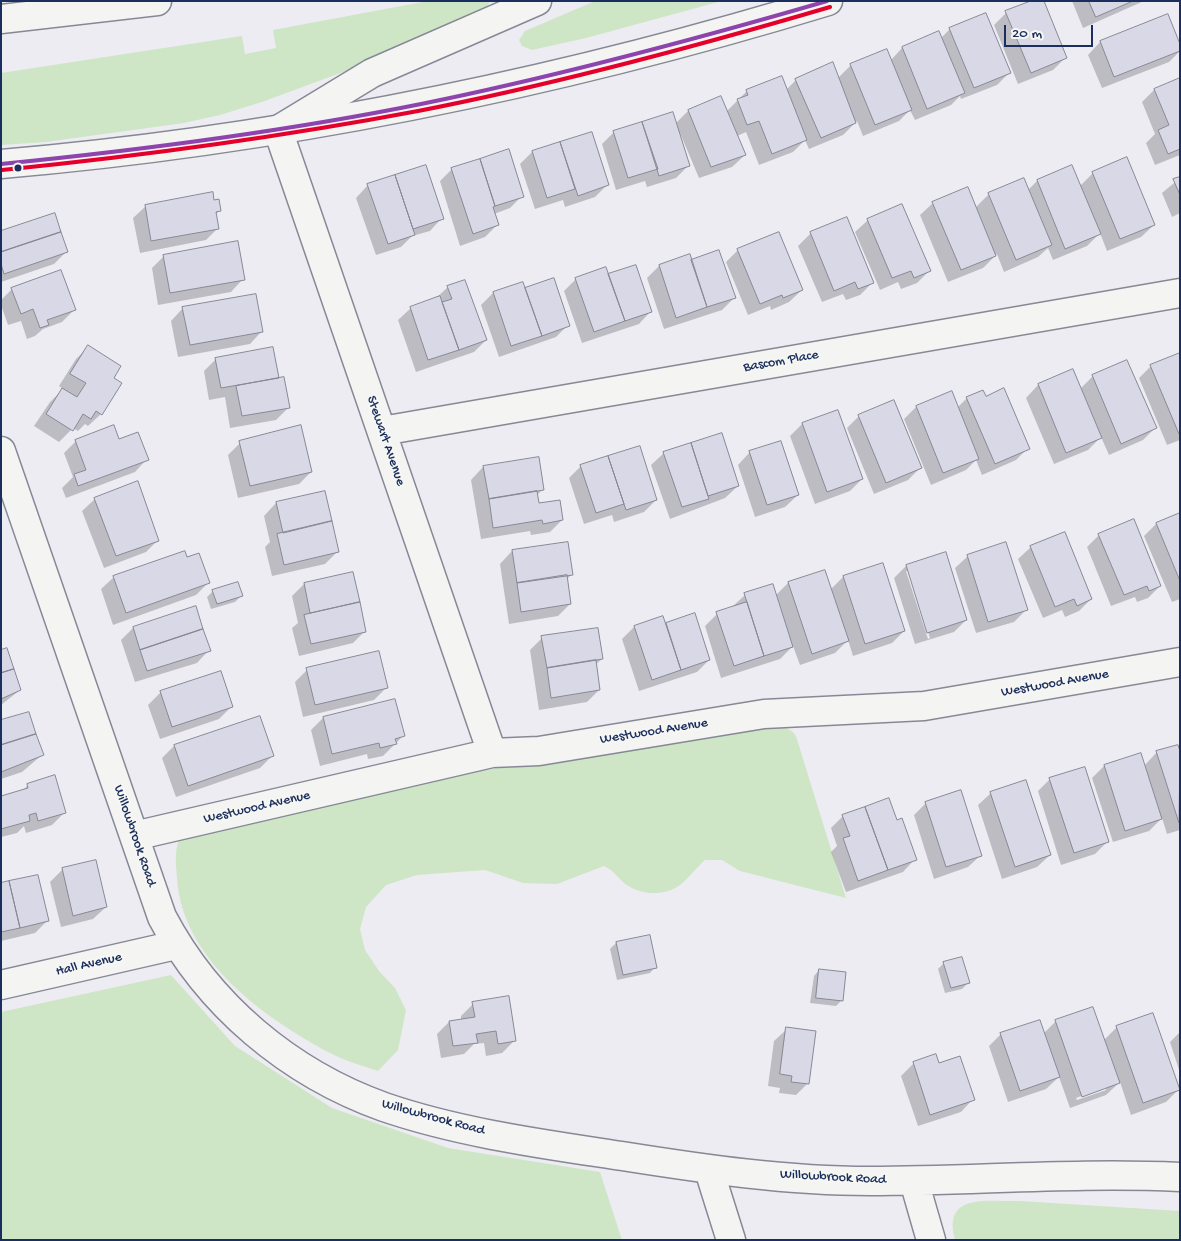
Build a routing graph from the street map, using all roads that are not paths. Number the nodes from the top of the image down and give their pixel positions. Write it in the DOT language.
graph roads {
  1 [pos="157,1"];
  2 [pos="537,1"];
  3 [pos="828,1"];
  4 [pos="1,19"];
  5 [pos="278,130"];
  6 [pos="1,164"];
  7 [pos="1180,293"];
  8 [pos="382,432"];
  9 [pos="1,451"];
  10 [pos="12,518"];
  11 [pos="1180,662"];
  12 [pos="492,753"];
  13 [pos="134,836"];
  14 [pos="176,944"];
  15 [pos="1,984"];
  16 [pos="709,1170"];
  17 [pos="1180,1177"];
  18 [pos="914,1180"];
  19 [pos="731,1240"];
  20 [pos="931,1240"];
  1 -- 4 [label="main road"];
  2 -- 5 [label="main road"];
  3 -- 5 [label="main road"];
  5 -- 6 [label="main road"];
  5 -- 8 [label="main road, Stewart Avenue"];
  7 -- 8 [label="main road, Bascom Place"];
  8 -- 12 [label="main road, Stewart Avenue"];
  9 -- 10 [label="main road, Willowbrook Road"];
  10 -- 13 [label="main road, Willowbrook Road"];
  11 -- 12 [label="main road, Westwood Avenue"];
  12 -- 13 [label="main road, Westwood Avenue"];
  13 -- 14 [label="main road, Willowbrook Road"];
  14 -- 15 [label="main road, Hall Avenue"];
  14 -- 16 [label="main road, Willowbrook Road"];
  16 -- 18 [label="main road, Willowbrook Road"];
  16 -- 19 [label="main road"];
  17 -- 18 [label="main road, Willowbrook Road"];
  18 -- 20 [label="main road"];
}
